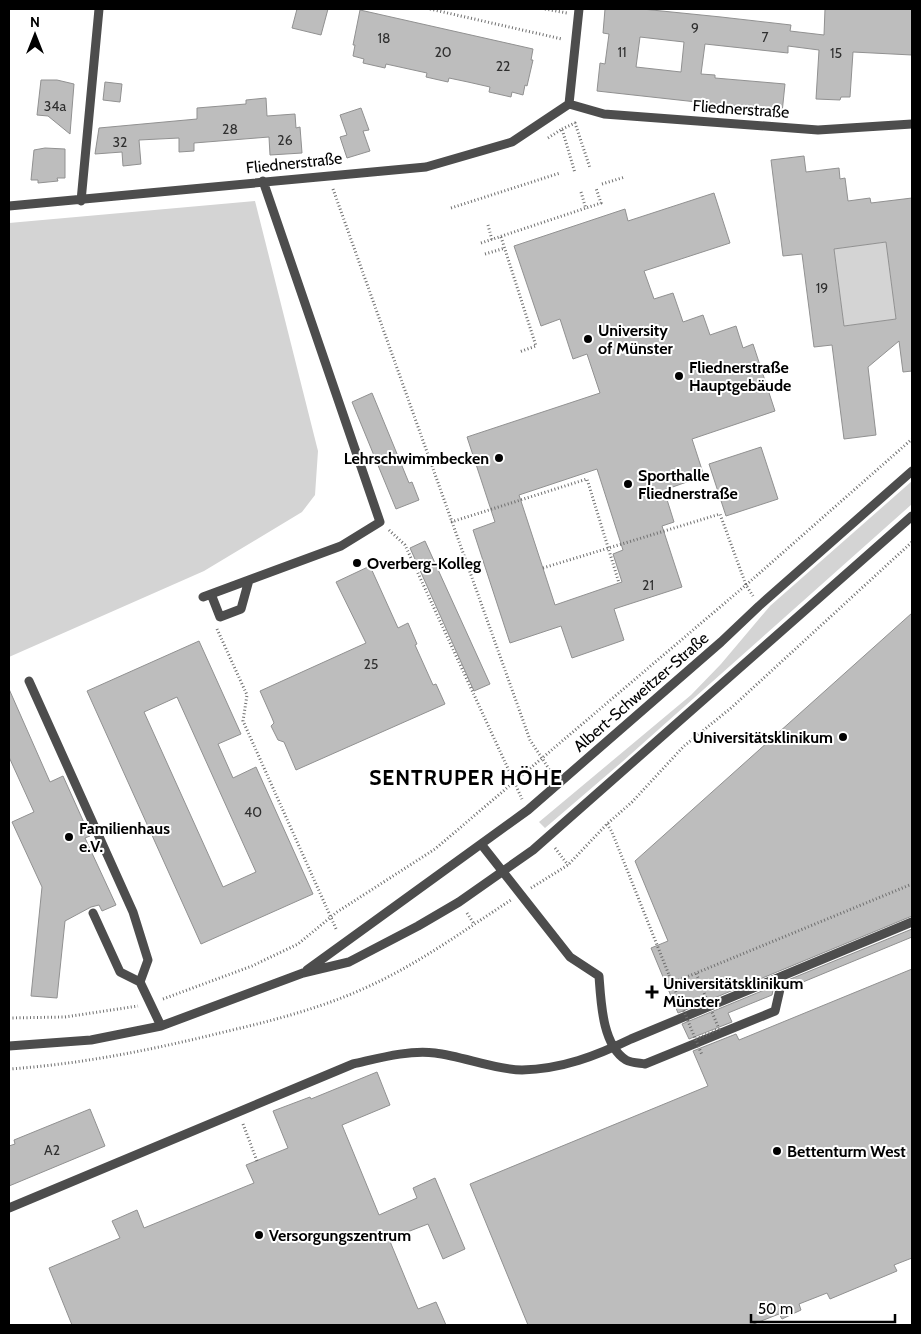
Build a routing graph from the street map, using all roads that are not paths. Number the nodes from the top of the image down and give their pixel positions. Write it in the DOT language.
graph roads {
  1 [pos="99,9"];
  2 [pos="579,12"];
  3 [pos="568,104"];
  4 [pos="912,124"];
  5 [pos="263,181"];
  6 [pos="81,201"];
  7 [pos="9,206"];
  8 [pos="912,471"];
  9 [pos="912,516"];
  10 [pos="249,580"];
  11 [pos="29,681"];
  12 [pos="482,844"];
  13 [pos="503,872"];
  14 [pos="93,913"];
  15 [pos="912,922"];
  16 [pos="303,974"];
  17 [pos="783,976"];
  18 [pos="140,982"];
  19 [pos="161,1026"];
  20 [pos="9,1046"];
  21 [pos="613,1048"];
  22 [pos="9,1208"];
  1 -- 6 [label="street"];
  2 -- 3 [label="street"];
  3 -- 4 [label="street, Fliednerstraße"];
  3 -- 5 [label="street, Fliednerstraße"];
  5 -- 6 [label="street, Fliednerstraße"];
  5 -- 10 [label="street"];
  6 -- 7 [label="street, Fliednerstraße"];
  8 -- 12 [label="street, Albert-Schweitzer-Straße"];
  9 -- 13 [label="street, Albert-Schweitzer-Straße"];
  10 -- 10 [label="street"];
  11 -- 18 [label="street"];
  12 -- 13 [label="street"];
  12 -- 16 [label="street, Albert-Schweitzer-Straße"];
  13 -- 16 [label="street, Albert-Schweitzer-Straße"];
  13 -- 21 [label="street"];
  14 -- 18 [label="street"];
  15 -- 17 [label="street"];
  16 -- 19 [label="street, Albert-Schweitzer-Straße"];
  17 -- 21 [label="street"];
  17 -- 21 [label="street"];
  18 -- 19 [label="street"];
  19 -- 20 [label="street, Albert-Schweitzer-Straße"];
  21 -- 22 [label="street"];
}
